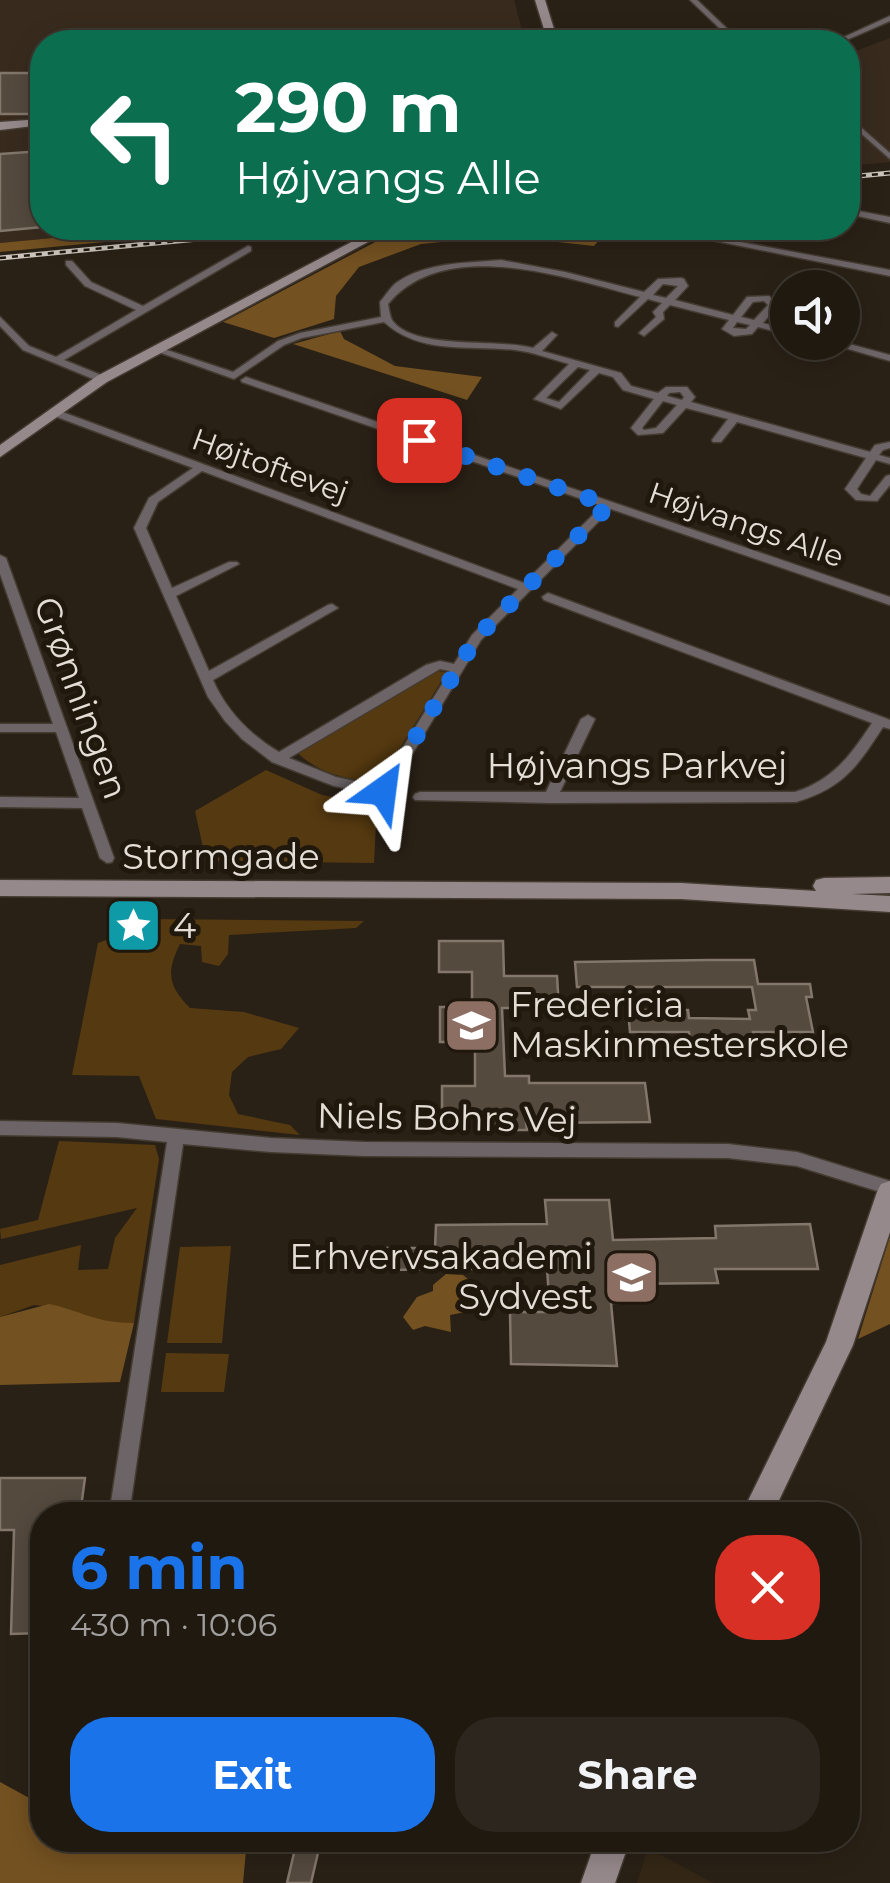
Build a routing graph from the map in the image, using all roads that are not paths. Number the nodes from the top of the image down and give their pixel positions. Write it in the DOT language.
graph roads {
  1 [pos="540,0"];
  2 [pos="693,0"];
  3 [pos="890,18"];
  4 [pos="549,30"];
  5 [pos="725,30"];
  6 [pos="860,32"];
  7 [pos="30,123"];
  8 [pos="0,126"];
  9 [pos="860,129"];
  10 [pos="890,158"];
  11 [pos="860,214"];
  12 [pos="890,220"];
  13 [pos="364,240"];
  14 [pos="718,240"];
  15 [pos="248,249"];
  16 [pos="69,264"];
  17 [pos="890,273"];
  18 [pos="646,296"];
  19 [pos="668,302"];
  20 [pos="144,310"];
  21 [pos="733,318"];
  22 [pos="386,319"];
  23 [pos="0,320"];
  24 [pos="618,324"];
  25 [pos="756,324"];
  26 [pos="770,328"];
  27 [pos="644,333"];
  28 [pos="552,335"];
  29 [pos="155,349"];
  30 [pos="860,350"];
  31 [pos="535,352"];
  32 [pos="890,358"];
  33 [pos="55,361"];
  34 [pos="576,363"];
  35 [pos="597,369"];
  36 [pos="240,378"];
  37 [pos="102,379"];
  38 [pos="660,397"];
  39 [pos="684,404"];
  40 [pos="54,412"];
  41 [pos="735,418"];
  42 [pos="717,440"];
  43 [pos="890,445"];
  44 [pos="0,452"];
  45 [pos="872,456"];
  46 [pos="890,461"];
  47 [pos="202,466"];
  48 [pos="890,478"];
  49 [pos="609,505"];
  50 [pos="0,558"];
  51 [pos="233,564"];
  52 [pos="526,588"];
  53 [pos="168,595"];
  54 [pos="548,597"];
  55 [pos="890,601"];
  56 [pos="0,607"];
  57 [pos="17,607"];
  58 [pos="332,608"];
  59 [pos="457,668"];
  60 [pos="206,678"];
  61 [pos="588,719"];
  62 [pos="885,723"];
  63 [pos="0,728"];
  64 [pos="62,728"];
  65 [pos="277,759"];
  66 [pos="420,797"];
  67 [pos="550,798"];
  68 [pos="0,802"];
  69 [pos="87,803"];
  70 [pos="107,858"];
  71 [pos="890,886"];
  72 [pos="0,888"];
  73 [pos="681,891"];
  74 [pos="890,894"];
  75 [pos="796,897"];
  76 [pos="890,904"];
  77 [pos="0,1128"];
  78 [pos="176,1137"];
  79 [pos="890,1190"];
  80 [pos="121,1502"];
  81 [pos="762,1502"];
  82 [pos="609,1852"];
  83 [pos="598,1883"];
  1 -- 4 [label="street"];
  2 -- 5 [label="street"];
  3 -- 6 [label="street"];
  7 -- 8 [label="street"];
  9 -- 10 [label="street"];
  11 -- 12 [label="street"];
  13 -- 29 [label="street"];
  14 -- 17 [label="street"];
  15 -- 20 [label="street"];
  16 -- 20 [label="street"];
  18 -- 19 [label="street"];
  18 -- 19 [label="street"];
  18 -- 22 [label="street"];
  18 -- 24 [label="street"];
  19 -- 21 [label="street"];
  19 -- 27 [label="street"];
  20 -- 33 [label="street"];
  21 -- 25 [label="street"];
  21 -- 25 [label="street"];
  22 -- 31 [label="street"];
  22 -- 36 [label="street"];
  23 -- 33 [label="street"];
  25 -- 26 [label="street"];
  28 -- 31 [label="street"];
  29 -- 36 [label="street, Højvangs Alle"];
  29 -- 37 [label="street"];
  30 -- 32 [label="street"];
  31 -- 34 [label="street"];
  33 -- 37 [label="street"];
  34 -- 35 [label="street"];
  34 -- 35 [label="street"];
  35 -- 38 [label="street"];
  36 -- 49 [label="street, Højvangs Alle"];
  37 -- 40 [label="street"];
  38 -- 39 [label="street"];
  38 -- 39 [label="street"];
  39 -- 41 [label="street"];
  40 -- 44 [label="street"];
  40 -- 47 [label="street, Højtoftevej"];
  41 -- 42 [label="street"];
  41 -- 45 [label="street"];
  43 -- 45 [label="street"];
  45 -- 46 [label="street"];
  45 -- 48 [label="street"];
  47 -- 52 [label="street, Højtoftevej"];
  47 -- 53 [label="street"];
  49 -- 52 [label="street"];
  49 -- 55 [label="street, Højvangs Alle"];
  50 -- 57 [label="street, Grønningen"];
  51 -- 53 [label="street"];
  52 -- 59 [label="street"];
  53 -- 60 [label="street"];
  54 -- 62 [label="street"];
  56 -- 57 [label="street"];
  57 -- 64 [label="street, Grønningen"];
  58 -- 60 [label="street"];
  59 -- 65 [label="street"];
  59 -- 65 [label="street"];
  60 -- 65 [label="street"];
  61 -- 67 [label="street"];
  62 -- 67 [label="street, Højvangs Parkvej"];
  63 -- 64 [label="street"];
  64 -- 69 [label="street, Grønningen"];
  66 -- 67 [label="street, Højvangs Parkvej"];
  68 -- 69 [label="street"];
  69 -- 70 [label="street, Grønningen"];
  71 -- 73 [label="street, Stormgade"];
  72 -- 73 [label="street, Stormgade"];
  73 -- 75 [label="street, Stormgade"];
  74 -- 75 [label="street"];
  75 -- 76 [label="street, Stormgade"];
  77 -- 78 [label="street, Niels Bohrs Vej"];
  78 -- 79 [label="street, Niels Bohrs Vej"];
  78 -- 80 [label="street"];
  79 -- 81 [label="street"];
  82 -- 83 [label="street"];
}
